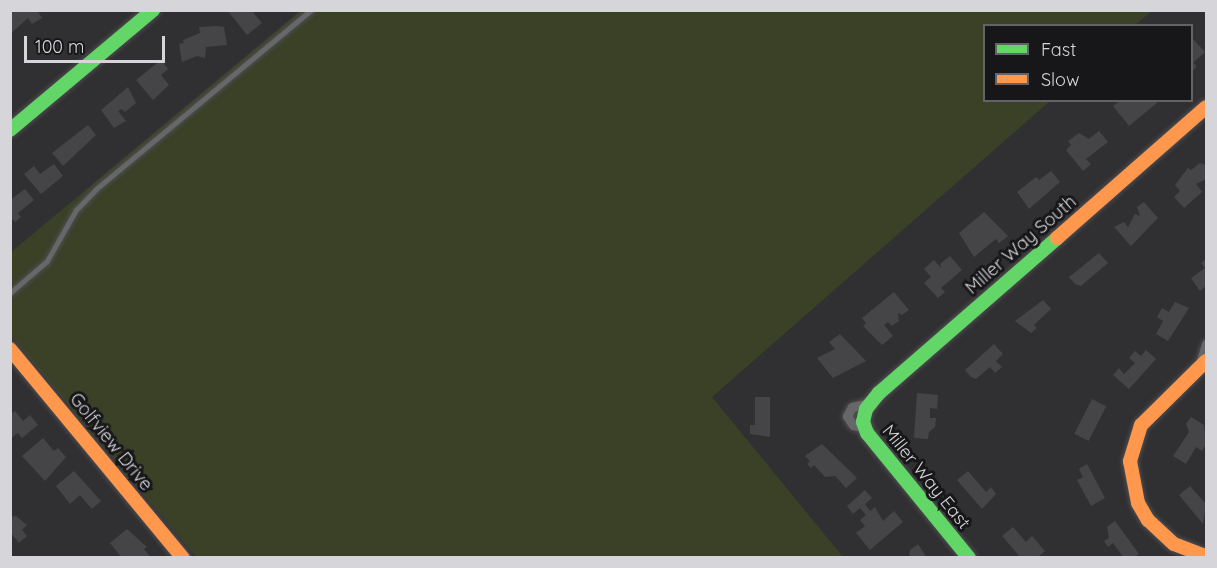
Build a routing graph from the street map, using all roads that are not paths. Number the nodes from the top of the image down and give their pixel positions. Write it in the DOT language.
graph roads {
  1 [pos="153,10"];
  2 [pos="311,10"];
  3 [pos="1206,107"];
  4 [pos="10,130"];
  5 [pos="10,293"];
  6 [pos="1206,344"];
  7 [pos="10,349"];
  8 [pos="1203,364"];
  9 [pos="866,415"];
  10 [pos="1206,556"];
  11 [pos="183,558"];
  12 [pos="969,558"];
  1 -- 4 [label="street"];
  2 -- 5 [label="lane"];
  3 -- 9 [label="street, Miller Way South"];
  6 -- 8 [label="street"];
  7 -- 11 [label="street, Golfview Drive"];
  8 -- 10 [label="street"];
  9 -- 12 [label="street, Miller Way East"];
}
